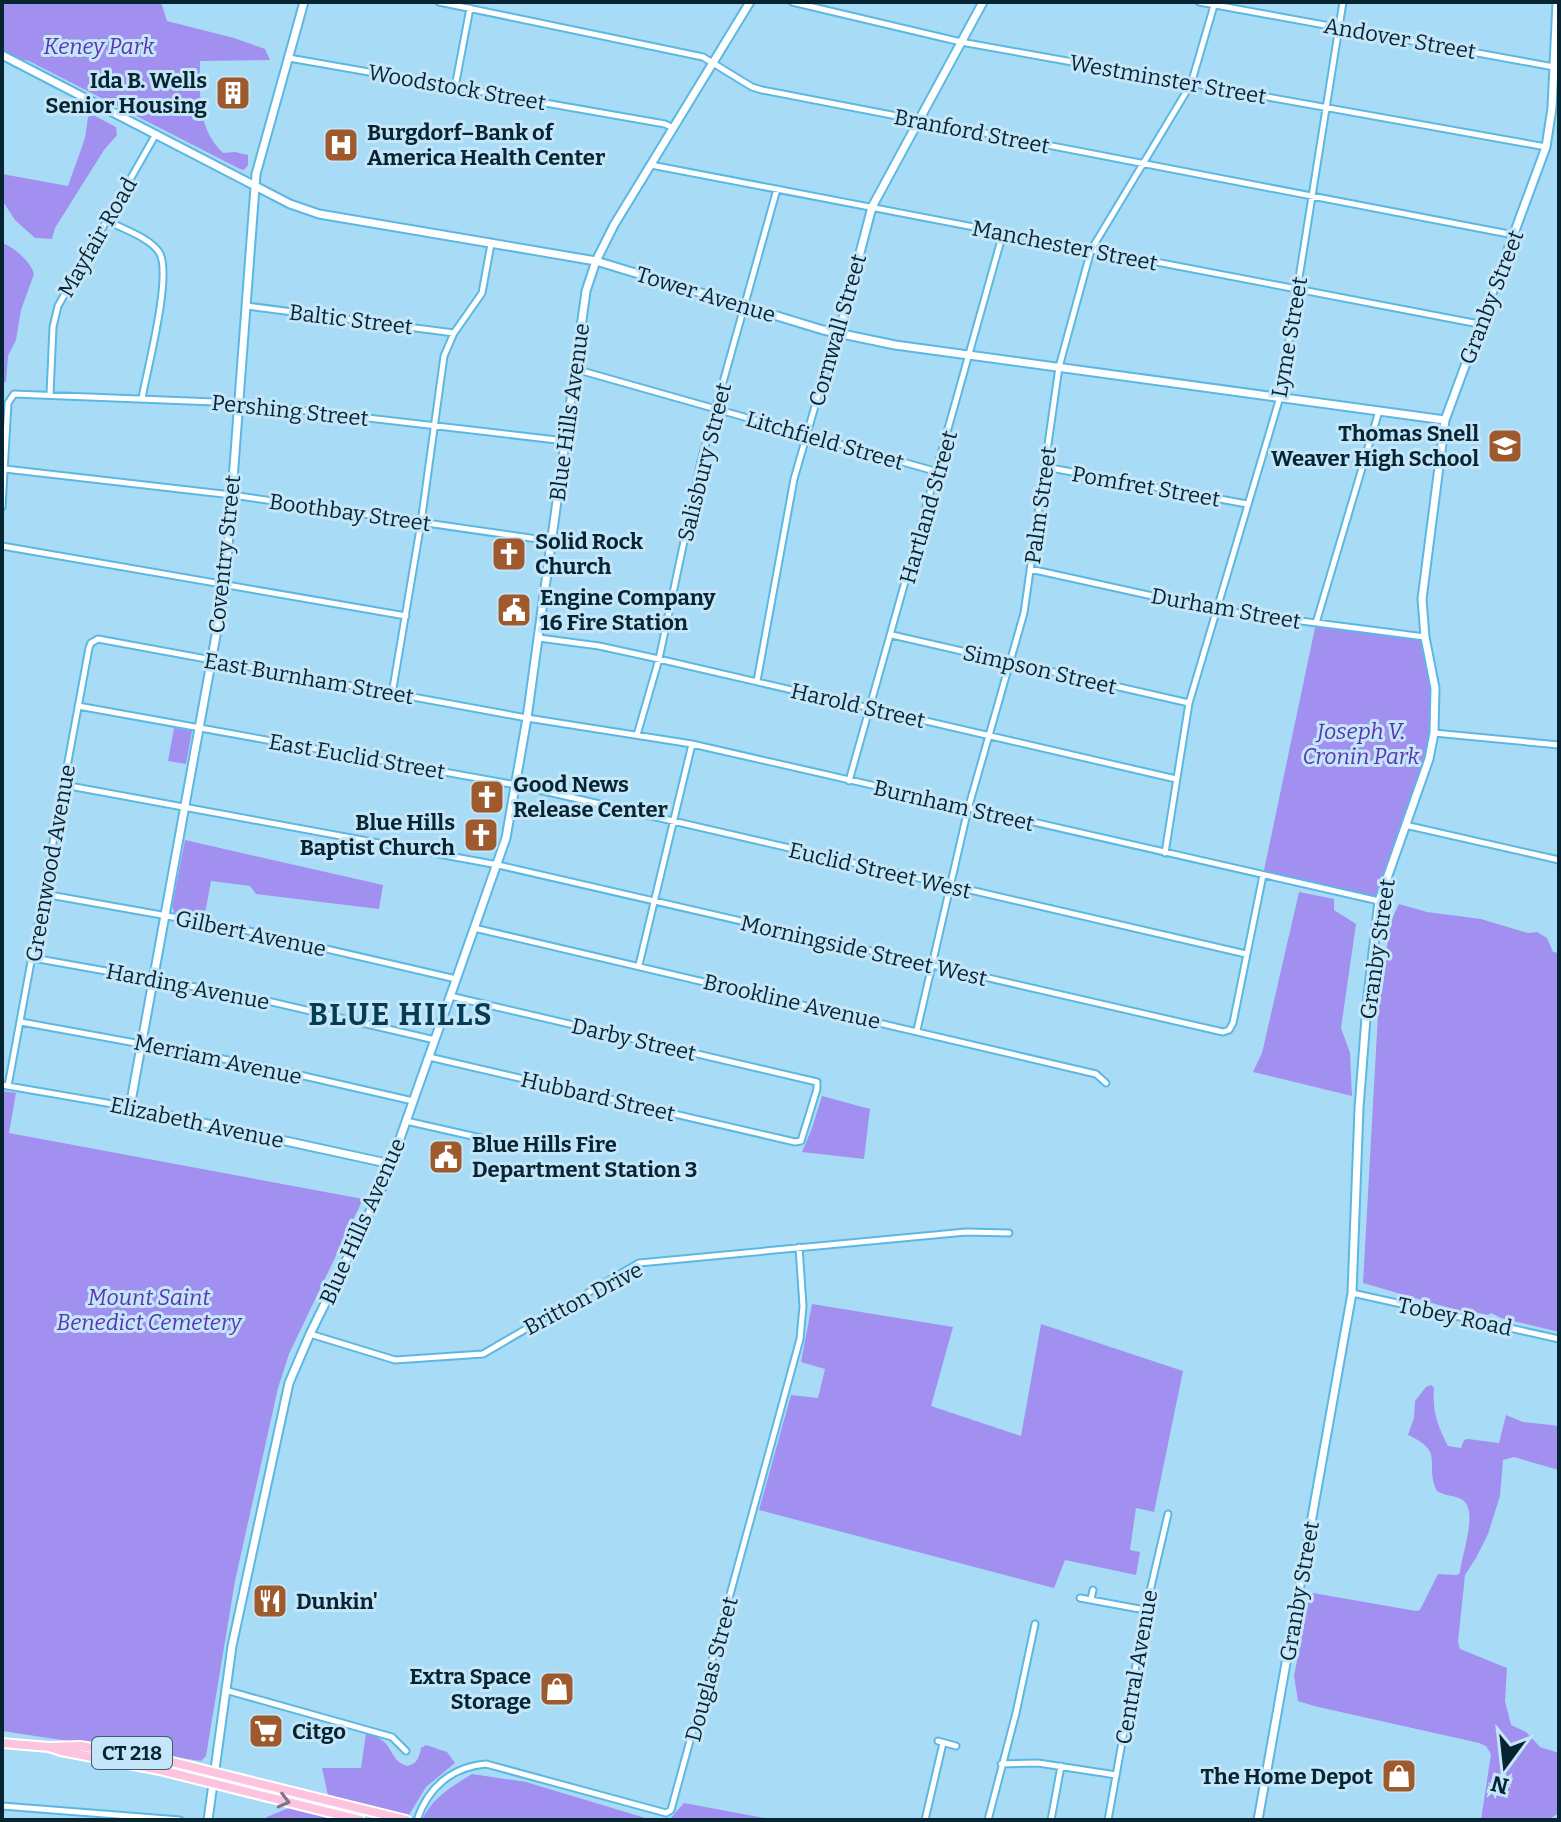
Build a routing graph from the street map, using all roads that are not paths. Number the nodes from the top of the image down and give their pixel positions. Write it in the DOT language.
graph roads {
  1 [pos="304,2"];
  2 [pos="439,2"];
  3 [pos="750,2"];
  4 [pos="792,2"];
  5 [pos="983,2"];
  6 [pos="1199,2"];
  7 [pos="1343,2"];
  8 [pos="1557,2"];
  9 [pos="1215,3"];
  10 [pos="470,8"];
  11 [pos="1340,27"];
  12 [pos="961,42"];
  13 [pos="2,55"];
  14 [pos="289,58"];
  15 [pos="713,62"];
  16 [pos="1554,67"];
  17 [pos="1191,84"];
  18 [pos="455,87"];
  19 [pos="1327,108"];
  20 [pos="919,121"];
  21 [pos="673,128"];
  22 [pos="156,134"];
  23 [pos="1546,147"];
  24 [pos="1143,163"];
  25 [pos="650,164"];
  26 [pos="255,187"];
  27 [pos="777,189"];
  28 [pos="1313,195"];
  29 [pos="872,207"];
  30 [pos="106,220"];
  31 [pos="1003,233"];
  32 [pos="1514,235"];
  33 [pos="491,244"];
  34 [pos="1091,250"];
  35 [pos="596,261"];
  36 [pos="1298,289"];
  37 [pos="247,306"];
  38 [pos="745,306"];
  39 [pos="1479,324"];
  40 [pos="454,333"];
  41 [pos="839,333"];
  42 [pos="970,355"];
  43 [pos="1059,367"];
  44 [pos="575,369"];
  45 [pos="50,394"];
  46 [pos="1280,397"];
  47 [pos="142,398"];
  48 [pos="239,403"];
  49 [pos="715,409"];
  50 [pos="1379,411"];
  51 [pos="1445,420"];
  52 [pos="4,426"];
  53 [pos="434,426"];
  54 [pos="806,435"];
  55 [pos="565,441"];
  56 [pos="1045,467"];
  57 [pos="5,469"];
  58 [pos="938,472"];
  59 [pos="232,495"];
  60 [pos="1247,504"];
  61 [pos="2,507"];
  62 [pos="421,523"];
  63 [pos="551,541"];
  64 [pos="2,546"];
  65 [pos="1030,569"];
  66 [pos="225,586"];
  67 [pos="1216,610"];
  68 [pos="406,616"];
  69 [pos="1316,623"];
  70 [pos="892,635"];
  71 [pos="1425,637"];
  72 [pos="539,638"];
  73 [pos="92,641"];
  74 [pos="659,659"];
  75 [pos="211,660"];
  76 [pos="1010,662"];
  77 [pos="757,682"];
  78 [pos="392,694"];
  79 [pos="1189,703"];
  80 [pos="78,706"];
  81 [pos="870,709"];
  82 [pos="527,718"];
  83 [pos="199,727"];
  84 [pos="1434,733"];
  85 [pos="637,735"];
  86 [pos="989,735"];
  87 [pos="692,744"];
  88 [pos="1559,745"];
  89 [pos="1176,779"];
  90 [pos="849,781"];
  91 [pos="64,785"];
  92 [pos="515,785"];
  93 [pos="185,807"];
  94 [pos="968,809"];
  95 [pos="672,821"];
  96 [pos="1404,825"];
  97 [pos="1165,853"];
  98 [pos="1559,860"];
  99 [pos="498,865"];
  100 [pos="1263,875"];
  101 [pos="950,886"];
  102 [pos="44,894"];
  103 [pos="653,901"];
  104 [pos="1379,901"];
  105 [pos="165,915"];
  106 [pos="474,928"];
  107 [pos="1246,954"];
  108 [pos="33,958"];
  109 [pos="639,965"];
  110 [pos="931,966"];
  111 [pos="154,979"];
  112 [pos="456,979"];
  113 [pos="450,996"];
  114 [pos="21,1022"];
  115 [pos="917,1030"];
  116 [pos="435,1040"];
  117 [pos="142,1042"];
  118 [pos="429,1057"];
  119 [pos="817,1082"];
  120 [pos="1106,1083"];
  121 [pos="5,1085"];
  122 [pos="413,1101"];
  123 [pos="130,1107"];
  124 [pos="406,1121"];
  125 [pos="481,1138"];
  126 [pos="391,1164"];
  127 [pos="1009,1233"];
  128 [pos="799,1247"];
  129 [pos="1352,1293"];
  130 [pos="310,1334"];
  131 [pos="1559,1339"];
  132 [pos="1168,1514"];
  133 [pos="1093,1590"];
  134 [pos="1080,1598"];
  135 [pos="1091,1599"];
  136 [pos="1145,1610"];
  137 [pos="1035,1624"];
  138 [pos="225,1690"];
  139 [pos="2,1743"];
  140 [pos="956,1746"];
  141 [pos="49,1747"];
  142 [pos="406,1751"];
  143 [pos="1001,1764"];
  144 [pos="1061,1766"];
  145 [pos="214,1771"];
  146 [pos="1116,1775"];
  147 [pos="212,1783"];
  148 [pos="2,1806"];
  149 [pos="180,1820"];
  150 [pos="208,1820"];
  151 [pos="360,1820"];
  152 [pos="406,1820"];
  153 [pos="417,1820"];
  154 [pos="925,1820"];
  155 [pos="988,1820"];
  156 [pos="1051,1820"];
  157 [pos="1108,1820"];
  158 [pos="1258,1820"];
  1 -- 14 [label="main road, Coventry Street"];
  2 -- 10 [label="street, Branford Street"];
  3 -- 15 [label="main road, Blue Hills Avenue"];
  4 -- 12 [label="street, Westminster Street"];
  5 -- 12 [label="main road, Cornwall Street"];
  6 -- 9 [label="street, Andover Street"];
  7 -- 11 [label="street, Lyme Street"];
  8 -- 16 [label="main road, Granby Street"];
  9 -- 11 [label="street, Andover Street"];
  9 -- 17 [label="street, Palm Street"];
  10 -- 15 [label="street, Branford Street"];
  10 -- 18 [label="street"];
  11 -- 16 [label="street, Andover Street"];
  11 -- 19 [label="street, Lyme Street"];
  12 -- 17 [label="street, Westminster Street"];
  12 -- 20 [label="main road, Cornwall Street"];
  13 -- 22 [label="main road, Tower Avenue"];
  14 -- 18 [label="street, Woodstock Street"];
  14 -- 26 [label="main road, Coventry Street"];
  15 -- 20 [label="street, Branford Street"];
  15 -- 21 [label="main road, Blue Hills Avenue"];
  16 -- 23 [label="main road, Granby Street"];
  17 -- 19 [label="street, Westminster Street"];
  17 -- 24 [label="street, Palm Street"];
  18 -- 21 [label="street, Woodstock Street"];
  19 -- 23 [label="street, Westminster Street"];
  19 -- 28 [label="street, Lyme Street"];
  20 -- 24 [label="street, Branford Street"];
  20 -- 29 [label="main road, Cornwall Street"];
  21 -- 25 [label="main road, Blue Hills Avenue"];
  22 -- 26 [label="main road, Tower Avenue"];
  22 -- 30 [label="street, Mayfair Road"];
  23 -- 32 [label="main road, Granby Street"];
  24 -- 28 [label="street, Branford Street"];
  24 -- 34 [label="street, Palm Street"];
  25 -- 27 [label="street, Manchester Street"];
  25 -- 35 [label="main road, Blue Hills Avenue"];
  26 -- 33 [label="main road, Tower Avenue"];
  26 -- 37 [label="main road, Coventry Street"];
  27 -- 29 [label="street, Manchester Street"];
  27 -- 38 [label="street, Salisbury Street"];
  28 -- 32 [label="street, Branford Street"];
  28 -- 36 [label="street, Lyme Street"];
  29 -- 31 [label="street, Manchester Street"];
  29 -- 41 [label="main road, Cornwall Street"];
  30 -- 45 [label="street, Mayfair Road"];
  30 -- 47 [label="street"];
  31 -- 34 [label="street, Manchester Street"];
  31 -- 42 [label="street, Hartland Street"];
  32 -- 39 [label="main road, Granby Street"];
  33 -- 35 [label="main road, Tower Avenue"];
  33 -- 40 [label="street"];
  34 -- 36 [label="street, Manchester Street"];
  34 -- 43 [label="street, Palm Street"];
  35 -- 38 [label="main road, Tower Avenue"];
  35 -- 44 [label="main road, Blue Hills Avenue"];
  36 -- 39 [label="street, Manchester Street"];
  36 -- 46 [label="street, Lyme Street"];
  37 -- 40 [label="street, Baltic Street"];
  37 -- 48 [label="main road, Coventry Street"];
  38 -- 41 [label="main road, Tower Avenue"];
  38 -- 49 [label="street, Salisbury Street"];
  39 -- 51 [label="main road, Granby Street"];
  40 -- 53 [label="street"];
  41 -- 42 [label="main road, Tower Avenue"];
  41 -- 54 [label="street, Cornwall Street"];
  42 -- 43 [label="main road, Tower Avenue"];
  42 -- 58 [label="street, Hartland Street"];
  43 -- 46 [label="main road, Tower Avenue"];
  43 -- 56 [label="street, Palm Street"];
  44 -- 49 [label="street, Litchfield Street"];
  44 -- 55 [label="main road, Blue Hills Avenue"];
  45 -- 47 [label="street, Pershing Street"];
  45 -- 52 [label="street, Pershing Street"];
  46 -- 50 [label="main road, Tower Avenue"];
  46 -- 60 [label="street, Lyme Street"];
  47 -- 48 [label="street, Pershing Street"];
  48 -- 53 [label="street, Pershing Street"];
  48 -- 59 [label="main road, Coventry Street"];
  49 -- 54 [label="street, Litchfield Street"];
  49 -- 74 [label="street, Salisbury Street"];
  50 -- 51 [label="main road, Tower Avenue"];
  50 -- 69 [label="street"];
  51 -- 71 [label="main road, Granby Street"];
  52 -- 57 [label="street"];
  53 -- 55 [label="street, Pershing Street"];
  53 -- 62 [label="street"];
  54 -- 58 [label="street, Litchfield Street"];
  54 -- 77 [label="street, Cornwall Street"];
  55 -- 63 [label="main road, Blue Hills Avenue"];
  56 -- 60 [label="street, Pomfret Street"];
  56 -- 65 [label="street, Palm Street"];
  57 -- 59 [label="street, Boothbay Street"];
  57 -- 61 [label="street"];
  58 -- 70 [label="street, Hartland Street"];
  59 -- 62 [label="street, Boothbay Street"];
  59 -- 66 [label="main road, Coventry Street"];
  60 -- 67 [label="street, Lyme Street"];
  62 -- 63 [label="street, Boothbay Street"];
  62 -- 68 [label="street"];
  63 -- 72 [label="main road, Blue Hills Avenue"];
  64 -- 66 [label="street"];
  65 -- 67 [label="street, Durham Street"];
  65 -- 76 [label="street, Palm Street"];
  66 -- 68 [label="street"];
  66 -- 75 [label="main road, Coventry Street"];
  67 -- 69 [label="street, Durham Street"];
  67 -- 79 [label="street, Lyme Street"];
  68 -- 78 [label="street"];
  69 -- 71 [label="street, Durham Street"];
  70 -- 76 [label="street, Simpson Street"];
  70 -- 81 [label="street, Hartland Street"];
  71 -- 84 [label="main road, Granby Street"];
  72 -- 74 [label="street, Harold Street"];
  72 -- 82 [label="main road, Blue Hills Avenue"];
  73 -- 75 [label="street, East Burnham Street"];
  73 -- 80 [label="street, Greenwood Avenue"];
  74 -- 77 [label="street, Harold Street"];
  74 -- 85 [label="street, Salisbury Street"];
  75 -- 78 [label="street, East Burnham Street"];
  75 -- 83 [label="main road, Coventry Street"];
  76 -- 79 [label="street, Simpson Street"];
  76 -- 86 [label="street, Palm Street"];
  77 -- 81 [label="street, Harold Street"];
  78 -- 82 [label="street, East Burnham Street"];
  79 -- 89 [label="street, Lyme Street"];
  80 -- 83 [label="street, East Euclid Street"];
  80 -- 91 [label="street, Greenwood Avenue"];
  81 -- 86 [label="street, Harold Street"];
  81 -- 90 [label="street, Hartland Street"];
  82 -- 85 [label="street, Burnham Street"];
  82 -- 92 [label="main road, Blue Hills Avenue"];
  83 -- 92 [label="street, East Euclid Street"];
  83 -- 93 [label="main road, Coventry Street"];
  84 -- 88 [label="street"];
  84 -- 96 [label="main road, Granby Street"];
  85 -- 87 [label="street, Burnham Street"];
  86 -- 89 [label="street, Harold Street"];
  86 -- 94 [label="street, Palm Street"];
  87 -- 90 [label="street, Burnham Street"];
  87 -- 95 [label="street"];
  89 -- 97 [label="street, Lyme Street"];
  90 -- 94 [label="street, Burnham Street"];
  91 -- 93 [label="street, Morningside Street West"];
  91 -- 102 [label="street, Greenwood Avenue"];
  92 -- 95 [label="street, Euclid Street West"];
  92 -- 99 [label="main road, Blue Hills Avenue"];
  93 -- 99 [label="street, Morningside Street West"];
  93 -- 105 [label="main road, Coventry Street"];
  94 -- 97 [label="street, Burnham Street"];
  94 -- 101 [label="street, Palm Street"];
  95 -- 101 [label="street, Euclid Street West"];
  95 -- 103 [label="street"];
  96 -- 98 [label="street"];
  96 -- 104 [label="main road, Granby Street"];
  97 -- 100 [label="street, Burnham Street"];
  99 -- 103 [label="street, Morningside Street West"];
  99 -- 106 [label="main road, Blue Hills Avenue"];
  100 -- 104 [label="street, Burnham Street"];
  100 -- 107 [label="street"];
  101 -- 107 [label="street, Euclid Street West"];
  101 -- 110 [label="street, Palm Street"];
  102 -- 105 [label="street, Gilbert Avenue"];
  102 -- 108 [label="street, Greenwood Avenue"];
  103 -- 109 [label="street"];
  103 -- 110 [label="street, Morningside Street West"];
  104 -- 129 [label="main road, Granby Street"];
  105 -- 111 [label="main road, Coventry Street"];
  105 -- 112 [label="street, Gilbert Avenue"];
  106 -- 109 [label="street, Brookline Avenue"];
  106 -- 112 [label="main road, Blue Hills Avenue"];
  107 -- 110 [label="street, Morningside Street West"];
  108 -- 111 [label="street, Harding Avenue"];
  108 -- 114 [label="street, Greenwood Avenue"];
  109 -- 115 [label="street, Brookline Avenue"];
  110 -- 115 [label="street, Palm Street"];
  111 -- 116 [label="street, Harding Avenue"];
  111 -- 117 [label="main road, Coventry Street"];
  112 -- 113 [label="main road, Blue Hills Avenue"];
  113 -- 116 [label="main road, Blue Hills Avenue"];
  113 -- 119 [label="street, Darby Street"];
  114 -- 117 [label="street, Merriam Avenue"];
  114 -- 121 [label="street, Greenwood Avenue"];
  115 -- 120 [label="street, Brookline Avenue"];
  116 -- 118 [label="main road, Blue Hills Avenue"];
  117 -- 122 [label="street, Merriam Avenue"];
  117 -- 123 [label="main road, Coventry Street"];
  118 -- 119 [label="street, Hubbard Street"];
  118 -- 122 [label="main road, Blue Hills Avenue"];
  121 -- 123 [label="street, Elizabeth Avenue"];
  122 -- 124 [label="main road, Blue Hills Avenue"];
  123 -- 126 [label="main road, Elizabeth Avenue"];
  124 -- 125 [label="street"];
  124 -- 126 [label="main road, Blue Hills Avenue"];
  126 -- 130 [label="main road, Blue Hills Avenue"];
  127 -- 128 [label="street, Britton Drive"];
  128 -- 130 [label="street, Britton Drive"];
  128 -- 153 [label="street, Douglas Street"];
  129 -- 131 [label="street, Tobey Road"];
  129 -- 158 [label="main road, Granby Street"];
  130 -- 138 [label="main road, Blue Hills Avenue"];
  132 -- 136 [label="street, Central Avenue"];
  133 -- 135 [label="street"];
  134 -- 135 [label="street"];
  135 -- 136 [label="street"];
  136 -- 146 [label="street, Central Avenue"];
  137 -- 143 [label="street"];
  138 -- 142 [label="street"];
  138 -- 145 [label="main road, Blue Hills Avenue"];
  139 -- 141 [label="main road, CT 218"];
  140 -- 154 [label="street"];
  141 -- 145 [label="main road, CT 218"];
  141 -- 147 [label="main road, CT 218"];
  143 -- 144 [label="street"];
  143 -- 155 [label="street"];
  144 -- 146 [label="street"];
  144 -- 156 [label="street"];
  145 -- 147 [label="main road, Blue Hills Avenue"];
  145 -- 152 [label="main road, CT 218"];
  146 -- 157 [label="street, Central Avenue"];
  147 -- 150 [label="main road, Blue Hills Avenue"];
  147 -- 151 [label="main road, CT 218, one-way"];
  148 -- 149 [label="street"];
}
